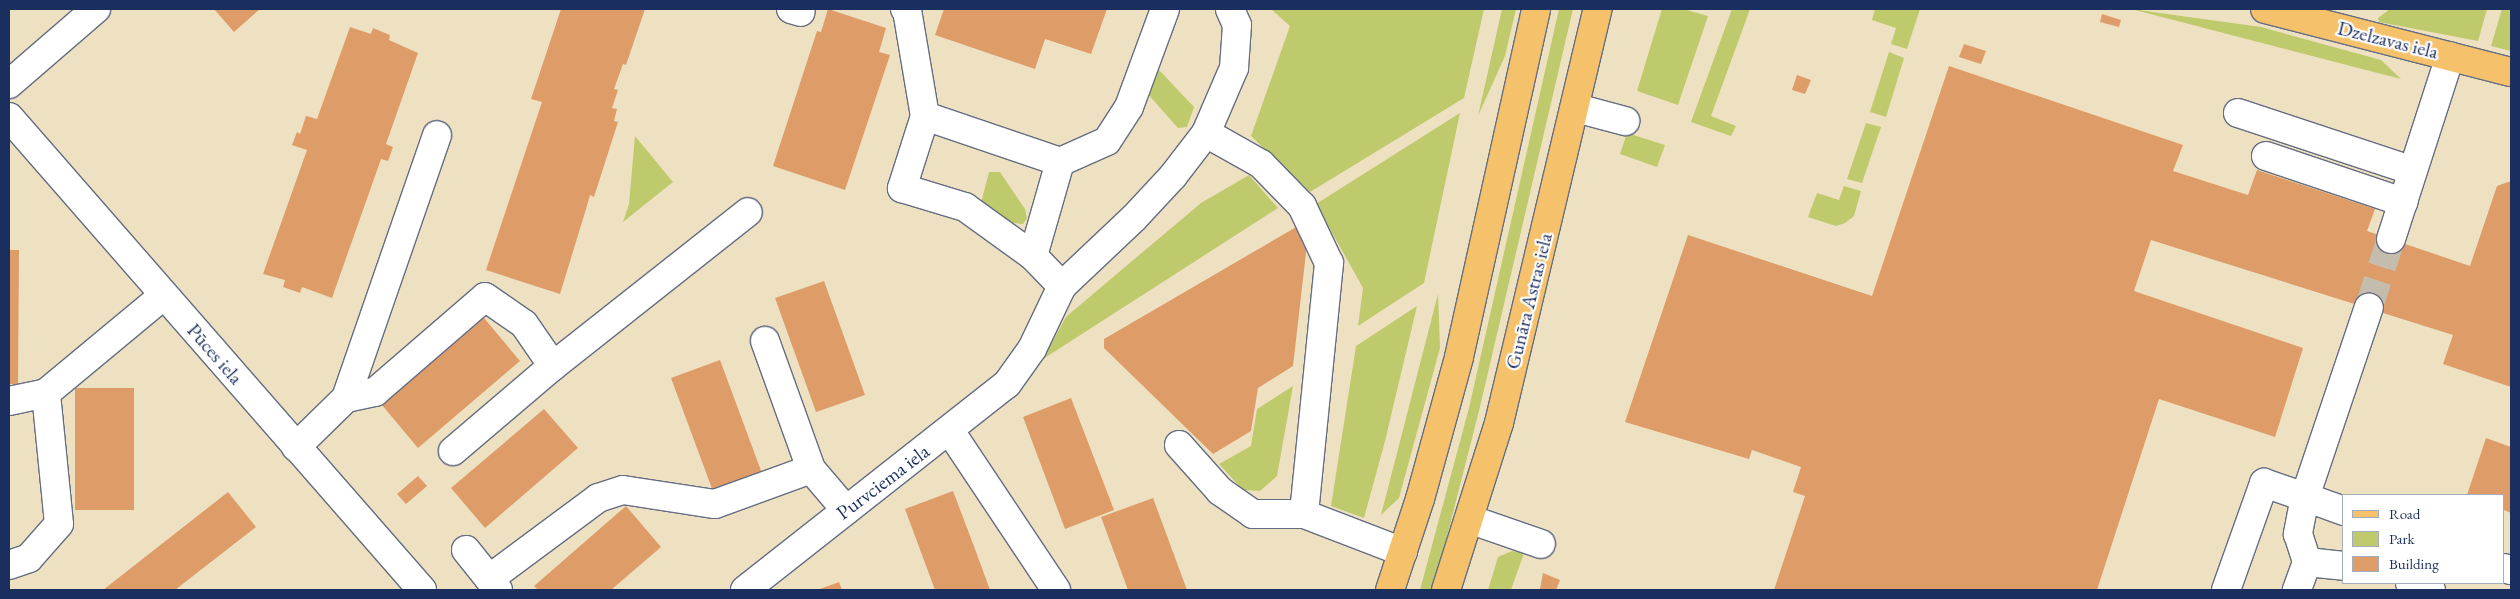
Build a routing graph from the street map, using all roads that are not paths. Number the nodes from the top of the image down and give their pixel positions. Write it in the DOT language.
graph roads {
  1 [pos="96,9"];
  2 [pos="904,9"];
  3 [pos="1165,9"];
  4 [pos="1230,9"];
  5 [pos="1536,9"];
  6 [pos="1598,9"];
  7 [pos="2265,9"];
  8 [pos="2450,56"];
  9 [pos="2511,72"];
  10 [pos="9,84"];
  11 [pos="1576,108"];
  12 [pos="2238,113"];
  13 [pos="925,116"];
  14 [pos="9,117"];
  15 [pos="1625,121"];
  16 [pos="1206,133"];
  17 [pos="437,135"];
  18 [pos="2266,156"];
  19 [pos="1060,162"];
  20 [pos="2413,171"];
  21 [pos="2403,202"];
  22 [pos="748,212"];
  23 [pos="2391,239"];
  24 [pos="1033,256"];
  25 [pos="1062,286"];
  26 [pos="164,295"];
  27 [pos="2369,307"];
  28 [pos="765,341"];
  29 [pos="553,366"];
  30 [pos="46,393"];
  31 [pos="346,398"];
  32 [pos="9,401"];
  33 [pos="950,431"];
  34 [pos="1179,445"];
  35 [pos="296,447"];
  36 [pos="453,451"];
  37 [pos="811,469"];
  38 [pos="2305,497"];
  39 [pos="846,510"];
  40 [pos="2342,510"];
  41 [pos="1304,514"];
  42 [pos="1470,519"];
  43 [pos="1541,544"];
  44 [pos="466,550"];
  45 [pos="1403,552"];
  46 [pos="2307,562"];
  47 [pos="9,565"];
  48 [pos="2342,566"];
  49 [pos="2413,584"];
  50 [pos="494,585"];
  51 [pos="422,590"];
  52 [pos="745,590"];
  53 [pos="1056,590"];
  54 [pos="1390,590"];
  55 [pos="1446,590"];
  56 [pos="2226,590"];
  57 [pos="2298,590"];
  58 [pos="2430,590"];
  1 -- 10 [label="street"];
  2 -- 13 [label="street"];
  3 -- 19 [label="street"];
  4 -- 16 [label="street"];
  5 -- 45 [label="main road"];
  6 -- 11 [label="main road, Gunāra Astras iela"];
  7 -- 8 [label="main road, Dzelzavas iela"];
  8 -- 9 [label="main road, Dzelzavas iela"];
  8 -- 20 [label="street"];
  11 -- 15 [label="street"];
  11 -- 42 [label="main road, Gunāra Astras iela"];
  12 -- 20 [label="street"];
  13 -- 19 [label="street"];
  13 -- 24 [label="street"];
  14 -- 26 [label="street, Pūces iela"];
  16 -- 25 [label="street"];
  16 -- 41 [label="street"];
  17 -- 31 [label="street"];
  18 -- 21 [label="street"];
  19 -- 24 [label="street"];
  20 -- 21 [label="street"];
  21 -- 23 [label="street"];
  22 -- 29 [label="street"];
  24 -- 25 [label="street"];
  25 -- 33 [label="street, Purvciema iela"];
  26 -- 30 [label="street"];
  26 -- 35 [label="street, Pūces iela"];
  27 -- 38 [label="street"];
  28 -- 37 [label="street"];
  29 -- 31 [label="street"];
  29 -- 36 [label="street"];
  30 -- 32 [label="street"];
  30 -- 47 [label="street"];
  31 -- 35 [label="street"];
  33 -- 39 [label="street, Purvciema iela"];
  33 -- 53 [label="street"];
  34 -- 41 [label="street"];
  35 -- 51 [label="street, Pūces iela"];
  37 -- 39 [label="street"];
  37 -- 50 [label="street"];
  38 -- 40 [label="street"];
  38 -- 46 [label="street"];
  38 -- 56 [label="street"];
  39 -- 52 [label="street, Purvciema iela"];
  41 -- 45 [label="street"];
  42 -- 43 [label="street"];
  42 -- 55 [label="main road, Gunāra Astras iela"];
  44 -- 50 [label="street"];
  45 -- 54 [label="main road"];
  46 -- 48 [label="street"];
  46 -- 57 [label="street"];
  49 -- 58 [label="street"];
}
